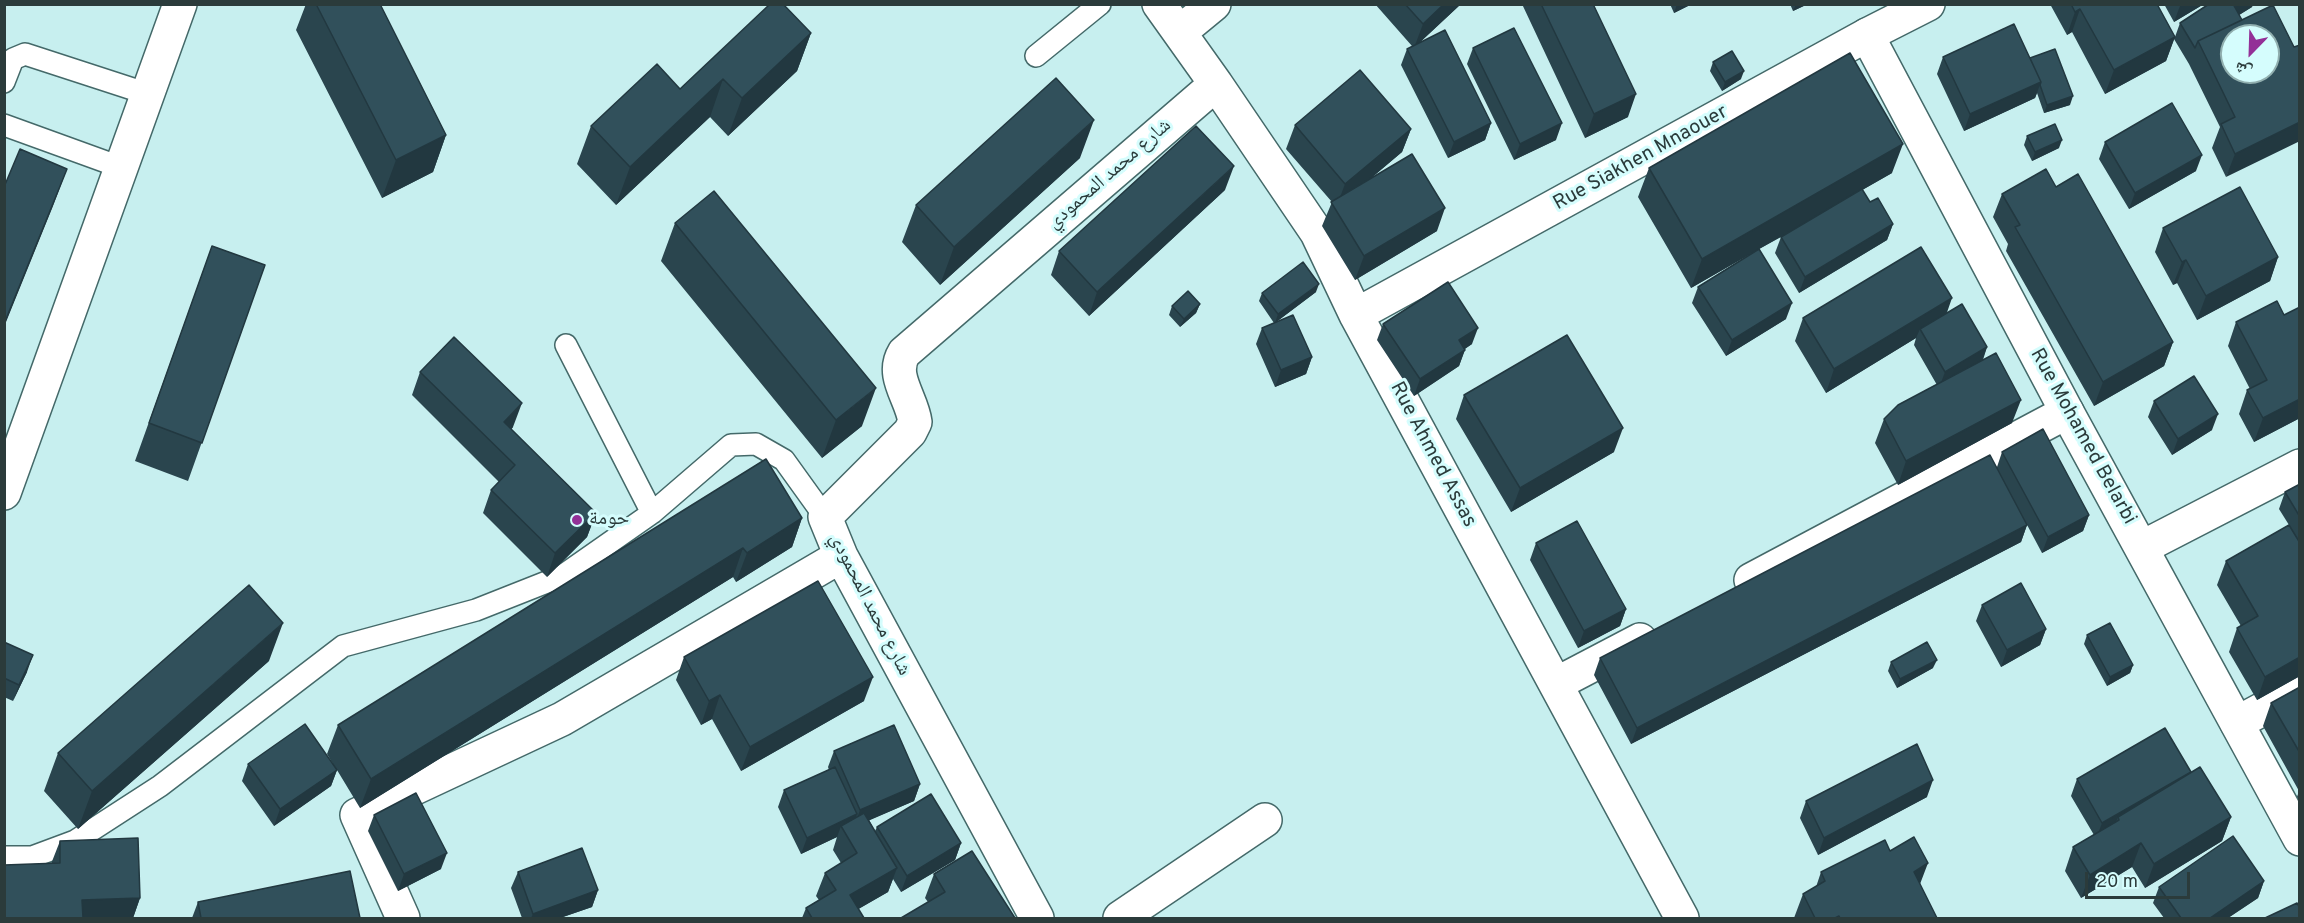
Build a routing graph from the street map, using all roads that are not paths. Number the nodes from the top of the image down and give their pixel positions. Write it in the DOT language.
graph roads {
  1 [pos="180,4"];
  2 [pos="1100,4"];
  3 [pos="1159,4"];
  4 [pos="1214,4"];
  5 [pos="1928,4"];
  6 [pos="1180,33"];
  7 [pos="1866,36"];
  8 [pos="1036,56"];
  9 [pos="4,82"];
  10 [pos="1216,84"];
  11 [pos="148,94"];
  12 [pos="4,125"];
  13 [pos="120,166"];
  14 [pos="1356,315"];
  15 [pos="566,345"];
  16 [pos="2067,412"];
  17 [pos="2300,466"];
  18 [pos="4,492"];
  19 [pos="652,513"];
  20 [pos="825,517"];
  21 [pos="2143,548"];
  22 [pos="841,556"];
  23 [pos="1723,595"];
  24 [pos="1671,623"];
  25 [pos="1556,684"];
  26 [pos="2300,689"];
  27 [pos="2237,723"];
  28 [pos="1265,820"];
  29 [pos="2300,838"];
  30 [pos="4,857"];
  31 [pos="403,918"];
  32 [pos="1036,918"];
  33 [pos="1120,918"];
  34 [pos="1682,918"];
  1 -- 11 [label="street"];
  2 -- 8 [label="lane"];
  3 -- 6 [label="street, Rue Ahmed Assas"];
  4 -- 6 [label="street"];
  5 -- 7 [label="street, Rue Siakhen Mnaouer"];
  6 -- 10 [label="street, Rue Ahmed Assas"];
  7 -- 14 [label="street, Rue Siakhen Mnaouer"];
  7 -- 16 [label="street, Rue Mohamed Belarbi"];
  9 -- 11 [label="lane"];
  10 -- 14 [label="street, Rue Ahmed Assas"];
  10 -- 20 [label="street, شارع محمد المحمودي"];
  11 -- 13 [label="street"];
  12 -- 13 [label="lane"];
  13 -- 18 [label="street"];
  14 -- 25 [label="street, Rue Ahmed Assas"];
  15 -- 19 [label="lane"];
  16 -- 21 [label="street, Rue Mohamed Belarbi"];
  16 -- 23 [label="street"];
  17 -- 21 [label="street"];
  19 -- 20 [label="lane"];
  19 -- 30 [label="lane"];
  20 -- 22 [label="street, شارع محمد المحمودي"];
  21 -- 27 [label="street, Rue Mohamed Belarbi"];
  22 -- 31 [label="street"];
  22 -- 32 [label="street, شارع محمد المحمودي"];
  24 -- 25 [label="street"];
  25 -- 34 [label="street, Rue Ahmed Assas"];
  26 -- 27 [label="street"];
  27 -- 29 [label="street, Rue Mohamed Belarbi"];
  28 -- 33 [label="street"];
}
